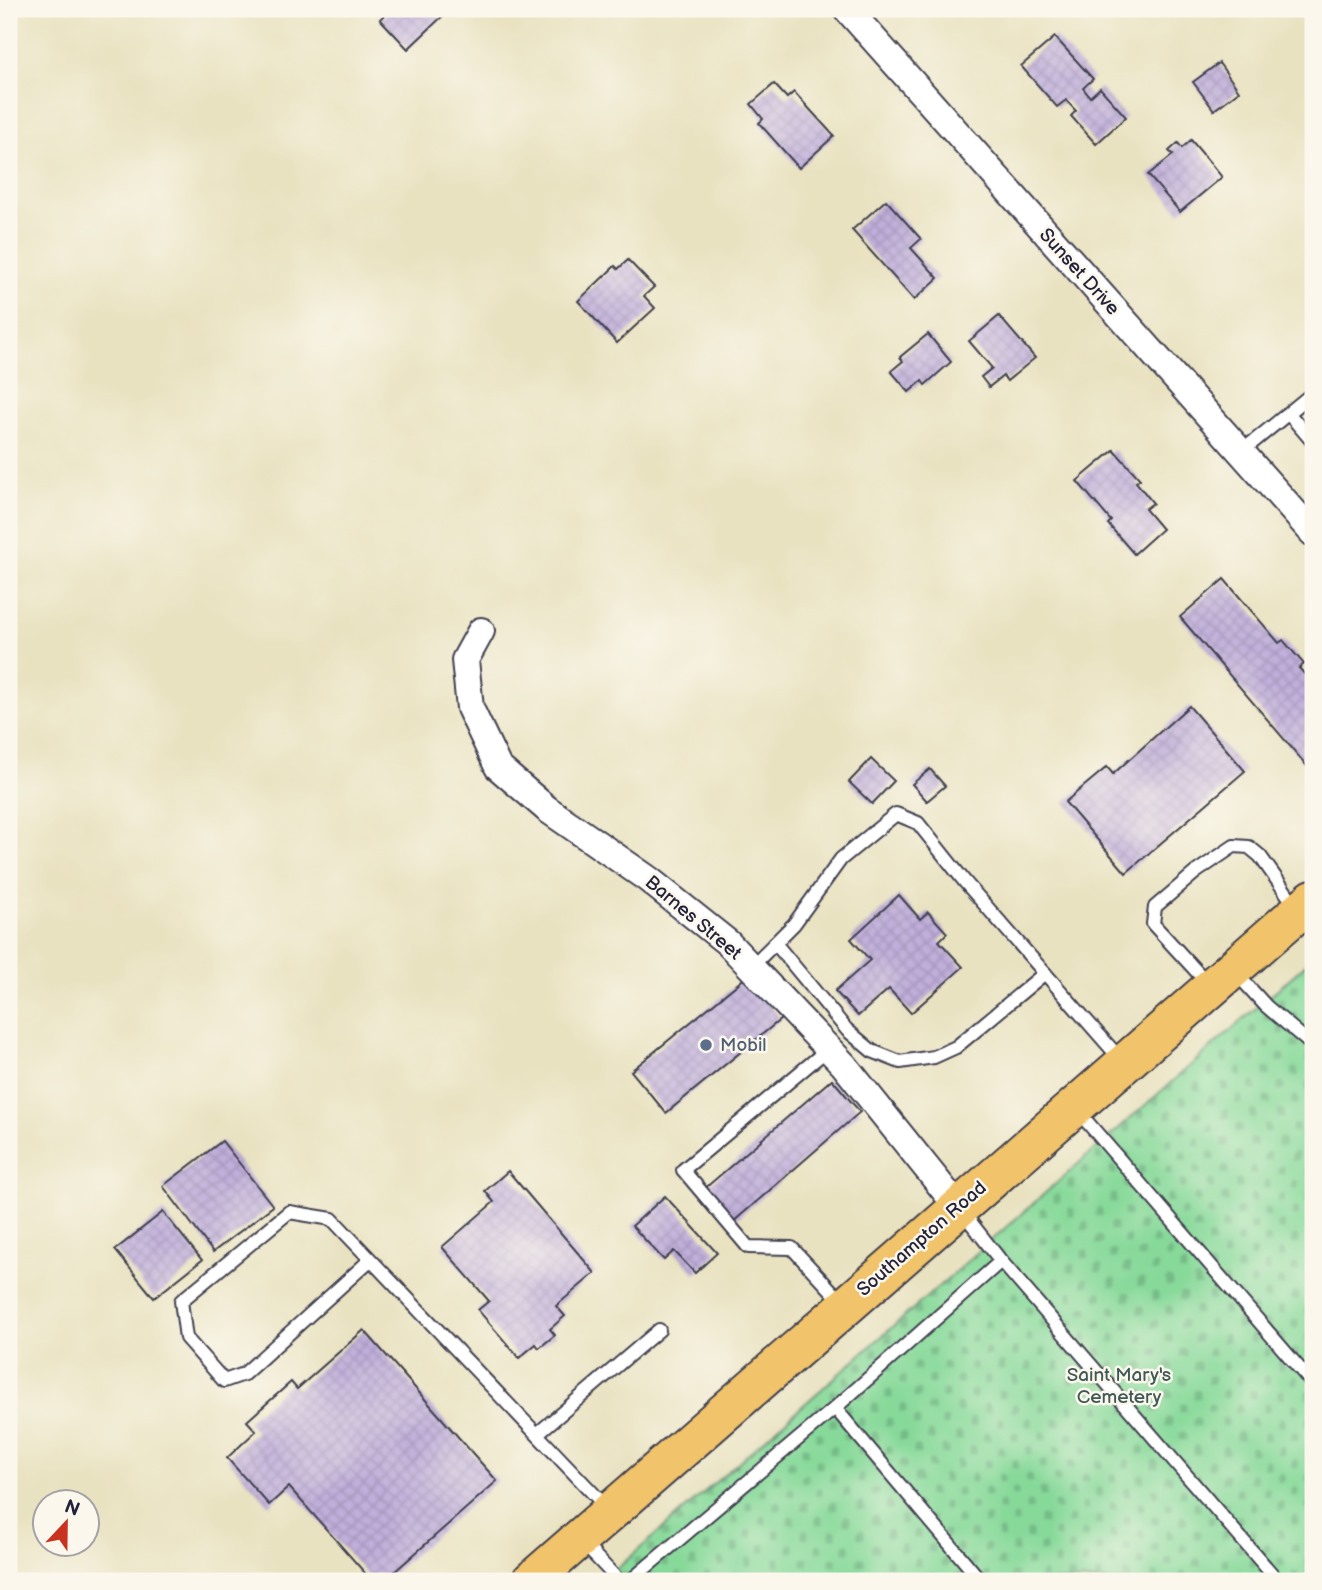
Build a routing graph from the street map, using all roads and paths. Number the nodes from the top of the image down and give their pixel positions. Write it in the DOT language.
graph roads {
  1 [pos="847,9"];
  2 [pos="1313,393"];
  3 [pos="1289,414"];
  4 [pos="1313,442"];
  5 [pos="1241,452"];
  6 [pos="1313,533"];
  7 [pos="481,631"];
  8 [pos="1306,905"];
  9 [pos="775,943"];
  10 [pos="751,967"];
  11 [pos="1045,973"];
  12 [pos="1222,978"];
  13 [pos="1313,1046"];
  14 [pos="828,1049"];
  15 [pos="1124,1063"];
  16 [pos="1074,1106"];
  17 [pos="958,1207"];
  18 [pos="370,1260"];
  19 [pos="1000,1261"];
  20 [pos="846,1306"];
  21 [pos="659,1330"];
  22 [pos="1313,1384"];
  23 [pos="835,1408"];
  24 [pos="537,1434"];
  25 [pos="611,1512"];
  26 [pos="579,1540"];
  27 [pos="531,1581"];
  28 [pos="620,1581"];
  29 [pos="631,1581"];
  30 [pos="981,1581"];
  31 [pos="1278,1581"];
  1 -- 5 [label="street, Sunset Drive"];
  2 -- 3 [label="lane"];
  3 -- 4 [label="lane"];
  3 -- 5 [label="lane"];
  5 -- 6 [label="street, Sunset Drive"];
  7 -- 10 [label="street, Barnes Street"];
  8 -- 12 [label="main road, Southampton Road"];
  8 -- 12 [label="lane"];
  9 -- 10 [label="lane"];
  9 -- 11 [label="lane"];
  9 -- 11 [label="lane"];
  10 -- 14 [label="street, Barnes Street"];
  11 -- 15 [label="lane"];
  12 -- 13 [label="lane"];
  12 -- 15 [label="main road, Southampton Road"];
  14 -- 17 [label="street, Barnes Street"];
  14 -- 20 [label="lane"];
  15 -- 16 [label="main road, Southampton Road"];
  16 -- 17 [label="main road, Southampton Road"];
  16 -- 22 [label="lane"];
  17 -- 19 [label="lane"];
  17 -- 20 [label="main road, Southampton Road"];
  18 -- 18 [label="lane"];
  18 -- 24 [label="lane"];
  19 -- 23 [label="lane"];
  19 -- 31 [label="lane"];
  20 -- 25 [label="main road, Southampton Road"];
  21 -- 24 [label="lane"];
  23 -- 29 [label="lane"];
  23 -- 30 [label="lane"];
  24 -- 25 [label="lane"];
  25 -- 26 [label="main road, Southampton Road"];
  26 -- 27 [label="main road, Southampton Road"];
  26 -- 28 [label="lane"];
}
